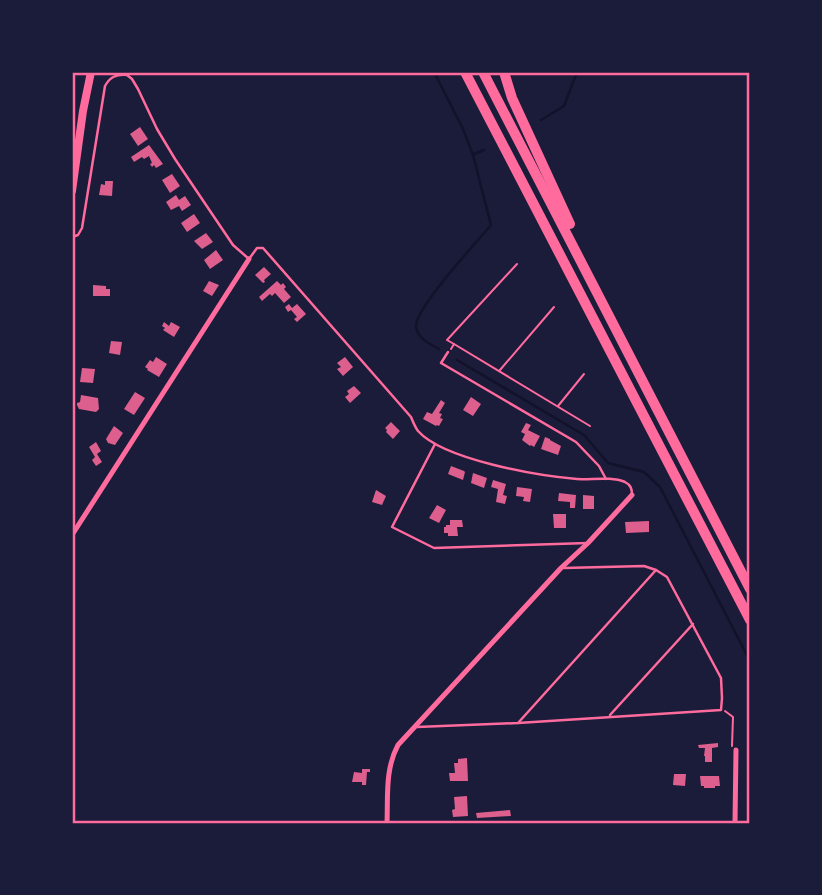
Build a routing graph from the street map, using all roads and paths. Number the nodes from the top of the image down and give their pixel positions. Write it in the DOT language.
graph roads {
  1 [pos="91,72"];
  2 [pos="465,72"];
  3 [pos="483,72"];
  4 [pos="503,72"];
  5 [pos="72,191"];
  6 [pos="72,237"];
  7 [pos="249,259"];
  8 [pos="517,264"];
  9 [pos="554,307"];
  10 [pos="454,345"];
  11 [pos="449,352"];
  12 [pos="635,367"];
  13 [pos="499,370"];
  14 [pos="584,374"];
  15 [pos="558,406"];
  16 [pos="590,426"];
  17 [pos="436,444"];
  18 [pos="606,480"];
  19 [pos="632,495"];
  20 [pos="72,535"];
  21 [pos="587,543"];
  22 [pos="561,568"];
  23 [pos="656,570"];
  24 [pos="750,589"];
  25 [pos="750,620"];
  26 [pos="693,624"];
  27 [pos="721,710"];
  28 [pos="610,716"];
  29 [pos="518,723"];
  30 [pos="416,727"];
  31 [pos="732,740"];
  32 [pos="736,750"];
  33 [pos="387,823"];
  34 [pos="735,823"];
  1 -- 5 [label="main road"];
  2 -- 25 [label="highway"];
  3 -- 12 [label="highway"];
  4 -- 12 [label="highway"];
  6 -- 7 [label="lane"];
  7 -- 17 [label="lane"];
  7 -- 20 [label="street"];
  8 -- 10 [label="path"];
  9 -- 13 [label="path"];
  10 -- 11 [label="path"];
  10 -- 13 [label="path"];
  11 -- 18 [label="lane"];
  12 -- 24 [label="highway"];
  13 -- 15 [label="path"];
  14 -- 15 [label="path"];
  15 -- 16 [label="path"];
  17 -- 18 [label="lane"];
  17 -- 21 [label="lane"];
  18 -- 19 [label="lane"];
  19 -- 21 [label="street"];
  21 -- 22 [label="street"];
  22 -- 23 [label="lane"];
  22 -- 30 [label="street"];
  23 -- 26 [label="lane"];
  23 -- 29 [label="lane"];
  26 -- 27 [label="lane"];
  26 -- 28 [label="lane"];
  27 -- 28 [label="lane"];
  27 -- 31 [label="path"];
  28 -- 29 [label="lane"];
  29 -- 30 [label="lane"];
  30 -- 33 [label="street"];
  32 -- 34 [label="street"];
}
